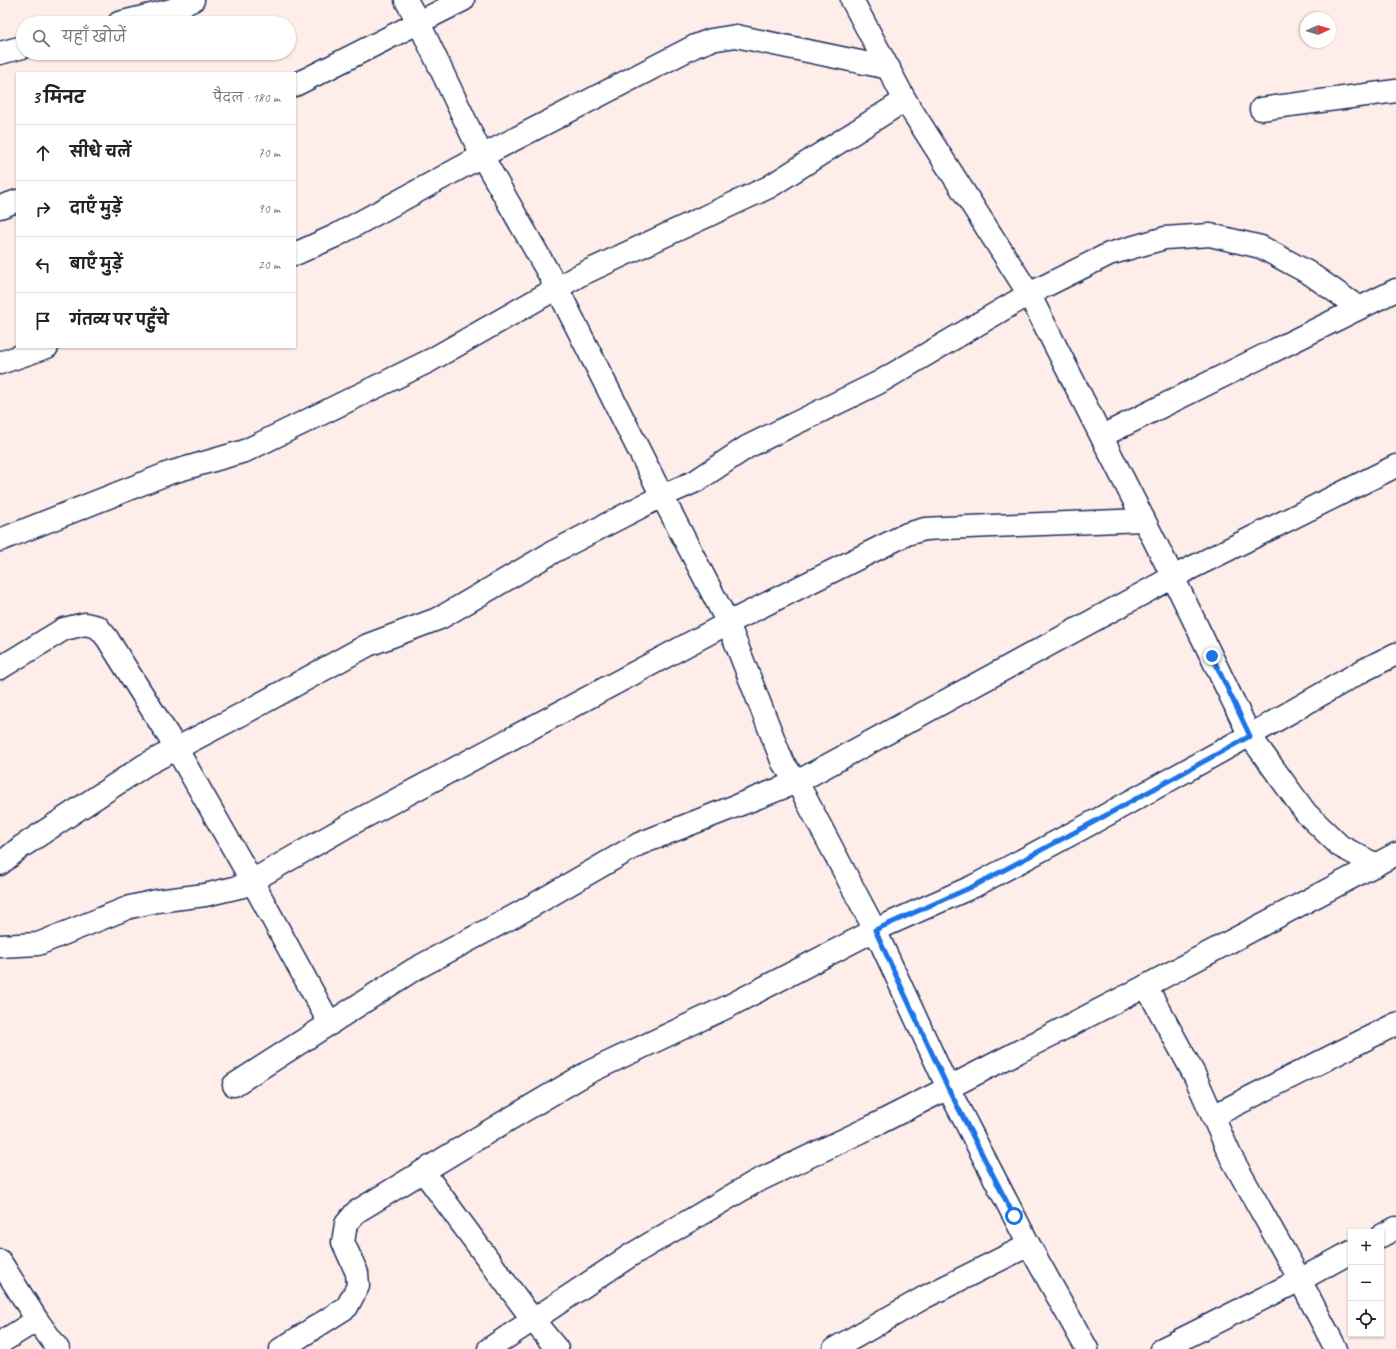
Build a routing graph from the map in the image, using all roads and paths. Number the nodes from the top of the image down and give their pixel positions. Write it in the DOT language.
graph roads {
  1 [pos="193,0"];
  2 [pos="406,0"];
  3 [pos="463,0"];
  4 [pos="852,0"];
  5 [pos="148,16"];
  6 [pos="419,23"];
  7 [pos="16,49"];
  8 [pos="0,52"];
  9 [pos="889,68"];
  10 [pos="296,85"];
  11 [pos="1396,91"];
  12 [pos="905,100"];
  13 [pos="1261,109"];
  14 [pos="482,156"];
  15 [pos="16,201"];
  16 [pos="0,207"];
  17 [pos="296,254"];
  18 [pos="557,288"];
  19 [pos="1396,290"];
  20 [pos="1029,294"];
  21 [pos="1359,308"];
  22 [pos="44,348"];
  23 [pos="0,363"];
  24 [pos="1102,436"];
  25 [pos="1396,466"];
  26 [pos="662,496"];
  27 [pos="1144,520"];
  28 [pos="0,540"];
  29 [pos="1173,576"];
  30 [pos="728,623"];
  31 [pos="1396,654"];
  32 [pos="0,668"];
  33 [pos="1250,736"];
  34 [pos="176,748"];
  35 [pos="797,782"];
  36 [pos="1396,854"];
  37 [pos="0,864"];
  38 [pos="1376,865"];
  39 [pos="252,881"];
  40 [pos="875,930"];
  41 [pos="0,946"];
  42 [pos="1146,986"];
  43 [pos="330,1024"];
  44 [pos="1396,1024"];
  45 [pos="234,1085"];
  46 [pos="948,1088"];
  47 [pos="1213,1116"];
  48 [pos="423,1171"];
  49 [pos="1396,1228"];
  50 [pos="1384,1234"];
  51 [pos="1029,1245"];
  52 [pos="1348,1254"];
  53 [pos="0,1261"];
  54 [pos="1300,1280"];
  55 [pos="37,1320"];
  56 [pos="533,1320"];
  57 [pos="0,1343"];
  58 [pos="58,1349"];
  59 [pos="282,1349"];
  60 [pos="489,1349"];
  61 [pos="557,1349"];
  62 [pos="834,1349"];
  63 [pos="1087,1349"];
  64 [pos="1162,1349"];
  65 [pos="1336,1349"];
  1 -- 5 [label="street"];
  2 -- 6 [label="street"];
  3 -- 6 [label="street"];
  4 -- 9 [label="street"];
  6 -- 10 [label="street"];
  6 -- 14 [label="street"];
  7 -- 8 [label="street"];
  9 -- 12 [label="street"];
  9 -- 14 [label="street"];
  11 -- 13 [label="street"];
  12 -- 18 [label="street"];
  12 -- 20 [label="street"];
  14 -- 17 [label="street"];
  14 -- 18 [label="street"];
  15 -- 16 [label="street"];
  18 -- 26 [label="street"];
  18 -- 28 [label="street"];
  19 -- 21 [label="street"];
  20 -- 21 [label="street"];
  20 -- 24 [label="street"];
  20 -- 26 [label="street"];
  21 -- 24 [label="street"];
  22 -- 23 [label="street"];
  24 -- 27 [label="street"];
  25 -- 29 [label="street"];
  26 -- 30 [label="street"];
  26 -- 34 [label="street"];
  27 -- 29 [label="street"];
  27 -- 30 [label="street"];
  29 -- 33 [label="street"];
  29 -- 35 [label="street"];
  30 -- 35 [label="street"];
  30 -- 39 [label="street"];
  31 -- 33 [label="street"];
  32 -- 34 [label="street"];
  33 -- 38 [label="street"];
  33 -- 40 [label="street"];
  34 -- 37 [label="street"];
  34 -- 39 [label="street"];
  35 -- 40 [label="street"];
  35 -- 43 [label="street"];
  36 -- 38 [label="street"];
  38 -- 42 [label="street"];
  39 -- 41 [label="street"];
  39 -- 43 [label="street"];
  40 -- 46 [label="street"];
  40 -- 48 [label="street"];
  42 -- 46 [label="street"];
  42 -- 47 [label="street"];
  43 -- 45 [label="street"];
  44 -- 47 [label="street"];
  46 -- 51 [label="street"];
  46 -- 56 [label="street"];
  47 -- 54 [label="street"];
  48 -- 56 [label="street"];
  48 -- 59 [label="street"];
  49 -- 50 [label="street"];
  51 -- 62 [label="street"];
  51 -- 63 [label="street"];
  52 -- 54 [label="street"];
  53 -- 55 [label="street"];
  54 -- 64 [label="street"];
  54 -- 65 [label="street"];
  55 -- 57 [label="street"];
  55 -- 58 [label="street"];
  56 -- 60 [label="street"];
  56 -- 61 [label="street"];
}
